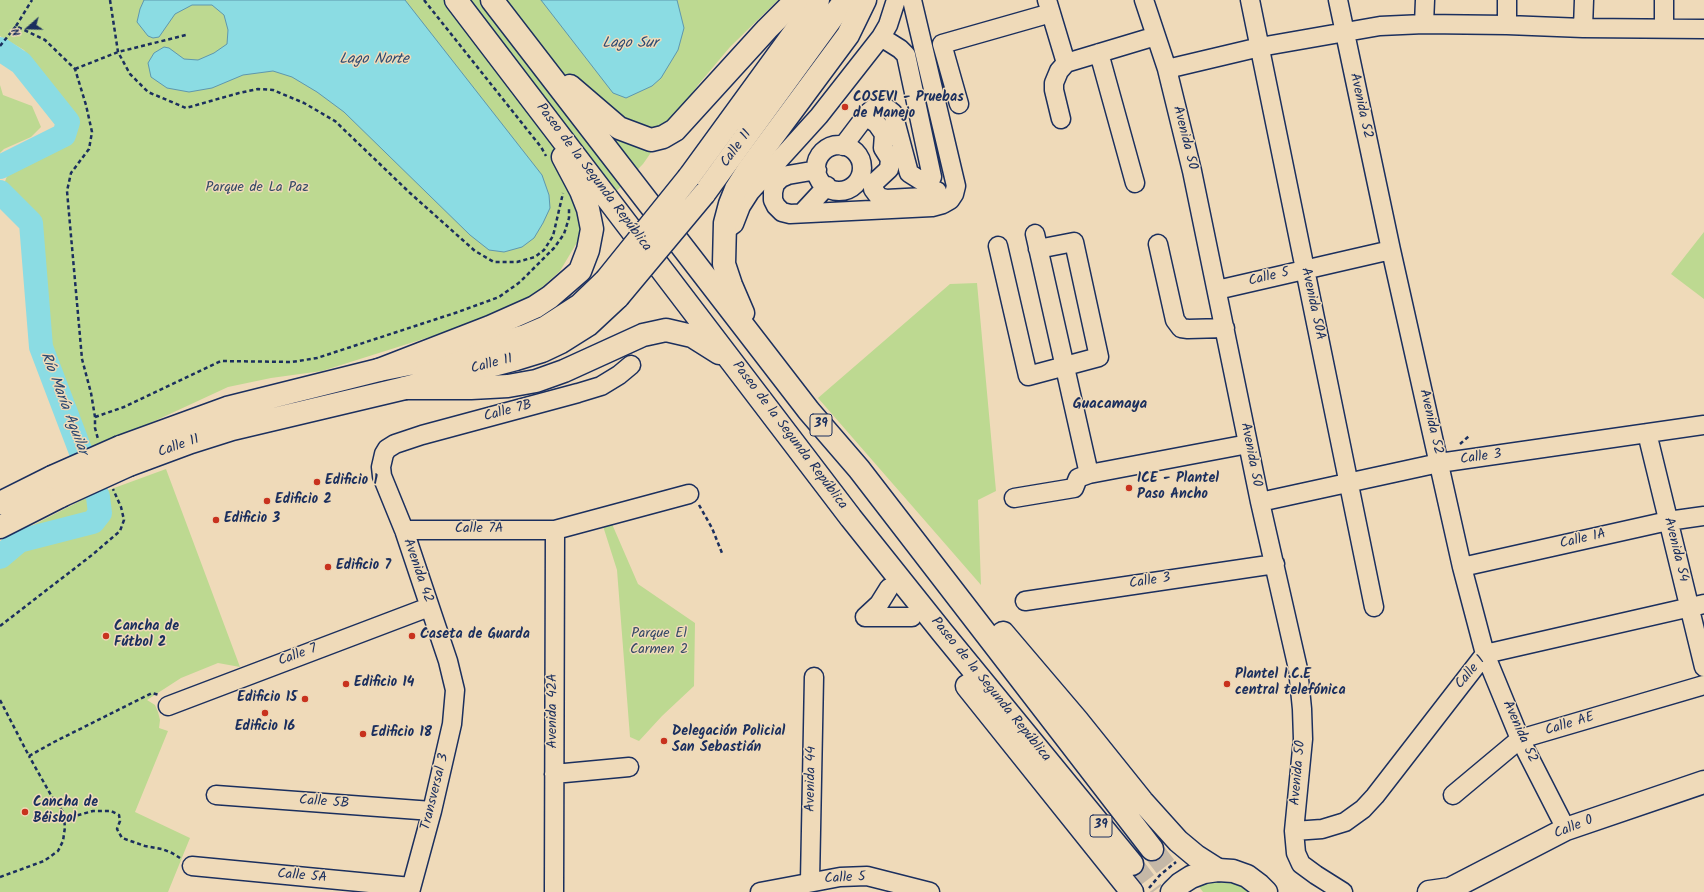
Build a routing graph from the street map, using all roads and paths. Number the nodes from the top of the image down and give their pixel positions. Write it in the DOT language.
graph roads {
  1 [pos="32,0"];
  2 [pos="110,0"];
  3 [pos="424,0"];
  4 [pos="456,0"];
  5 [pos="492,0"];
  6 [pos="796,0"];
  7 [pos="818,0"];
  8 [pos="846,0"];
  9 [pos="865,0"];
  10 [pos="1250,0"];
  11 [pos="1338,0"];
  12 [pos="1425,0"];
  13 [pos="1507,0"];
  14 [pos="1584,0"];
  15 [pos="1664,0"];
  16 [pos="906,1"];
  17 [pos="1144,2"];
  18 [pos="1049,7"];
  19 [pos="1424,24"];
  20 [pos="1507,25"];
  21 [pos="16,26"];
  22 [pos="1583,28"];
  23 [pos="1664,28"];
  24 [pos="1704,29"];
  25 [pos="1345,32"];
  26 [pos="186,35"];
  27 [pos="1156,36"];
  28 [pos="881,37"];
  29 [pos="1,44"];
  30 [pos="1260,47"];
  31 [pos="118,52"];
  32 [pos="1099,53"];
  33 [pos="536,58"];
  34 [pos="1066,63"];
  35 [pos="75,69"];
  36 [pos="1167,69"];
  37 [pos="533,99"];
  38 [pos="959,104"];
  39 [pos="866,116"];
  40 [pos="1061,119"];
  41 [pos="843,146"];
  42 [pos="548,160"];
  43 [pos="817,170"];
  44 [pos="1135,183"];
  45 [pos="560,186"];
  46 [pos="827,186"];
  47 [pos="938,191"];
  48 [pos="563,193"];
  49 [pos="566,200"];
  50 [pos="569,208"];
  51 [pos="802,213"];
  52 [pos="724,230"];
  53 [pos="1158,244"];
  54 [pos="998,246"];
  55 [pos="1391,250"];
  56 [pos="1305,270"];
  57 [pos="612,288"];
  58 [pos="1217,290"];
  59 [pos="1225,328"];
  60 [pos="756,341"];
  61 [pos="731,360"];
  62 [pos="631,365"];
  63 [pos="1065,367"];
  64 [pos="379,370"];
  65 [pos="405,388"];
  66 [pos="95,417"];
  67 [pos="1704,425"];
  68 [pos="1647,433"];
  69 [pos="1248,444"];
  70 [pos="116,451"];
  71 [pos="384,454"];
  72 [pos="807,460"];
  73 [pos="1439,464"];
  74 [pos="859,469"];
  75 [pos="1089,474"];
  76 [pos="1348,482"];
  77 [pos="112,483"];
  78 [pos="56,487"];
  79 [pos="689,494"];
  80 [pos="1014,498"];
  81 [pos="1260,502"];
  82 [pos="0,503"];
  83 [pos="1704,516"];
  84 [pos="1668,521"];
  85 [pos="0,526"];
  86 [pos="404,530"];
  87 [pos="555,530"];
  88 [pos="722,553"];
  89 [pos="1275,564"];
  90 [pos="1462,567"];
  91 [pos="889,588"];
  92 [pos="1025,601"];
  93 [pos="1697,605"];
  94 [pos="429,607"];
  95 [pos="1374,607"];
  96 [pos="912,617"];
  97 [pos="0,626"];
  98 [pos="1485,654"];
  99 [pos="1704,666"];
  100 [pos="814,677"];
  101 [pos="1704,685"];
  102 [pos="456,690"];
  103 [pos="0,700"];
  104 [pos="168,706"];
  105 [pos="1520,739"];
  106 [pos="29,756"];
  107 [pos="630,767"];
  108 [pos="554,774"];
  109 [pos="1704,782"];
  110 [pos="216,795"];
  111 [pos="1453,795"];
  112 [pos="432,811"];
  113 [pos="64,819"];
  114 [pos="1566,829"];
  115 [pos="1294,832"];
  116 [pos="1152,849"];
  117 [pos="192,866"];
  118 [pos="1218,870"];
  119 [pos="0,877"];
  120 [pos="1124,877"];
  121 [pos="810,881"];
  122 [pos="894,888"];
  123 [pos="410,890"];
  124 [pos="1442,891"];
  125 [pos="554,892"];
  126 [pos="760,892"];
  127 [pos="930,892"];
  128 [pos="1132,892"];
  129 [pos="1172,892"];
  130 [pos="1266,892"];
  131 [pos="1343,892"];
  1 -- 21 [label="path"];
  2 -- 31 [label="path"];
  3 -- 42 [label="path"];
  4 -- 37 [label="main road, Paseo de la Segunda República / 39"];
  5 -- 33 [label="main road, Paseo de la Segunda República / 39"];
  6 -- 33 [label="main road"];
  7 -- 57 [label="main road, Calle 11, bridge"];
  8 -- 57 [label="main road, Calle 11, bridge"];
  9 -- 52 [label="main road"];
  10 -- 30 [label="street, Avenida 50A"];
  11 -- 25 [label="street, Avenida 52"];
  12 -- 19 [label="street"];
  13 -- 20 [label="street"];
  14 -- 22 [label="street"];
  15 -- 23 [label="street"];
  16 -- 28 [label="street"];
  16 -- 47 [label="street"];
  17 -- 27 [label="street, Avenida 50"];
  18 -- 34 [label="street"];
  18 -- 38 [label="street"];
  19 -- 20 [label="street"];
  19 -- 25 [label="street"];
  20 -- 22 [label="street"];
  21 -- 29 [label="path"];
  21 -- 35 [label="path"];
  22 -- 23 [label="street"];
  23 -- 24 [label="street"];
  25 -- 30 [label="street"];
  25 -- 55 [label="street, Avenida 52"];
  26 -- 31 [label="path"];
  27 -- 32 [label="street"];
  27 -- 36 [label="street, Avenida 50"];
  28 -- 47 [label="street"];
  28 -- 52 [label="street"];
  30 -- 36 [label="street"];
  30 -- 56 [label="street, Avenida 50A"];
  31 -- 35 [label="path"];
  31 -- 48 [label="path"];
  32 -- 34 [label="street"];
  32 -- 44 [label="street"];
  33 -- 60 [label="main road, Paseo de la Segunda República / 39"];
  34 -- 40 [label="street"];
  35 -- 66 [label="path"];
  36 -- 58 [label="street, Avenida 50"];
  37 -- 61 [label="main road, Paseo de la Segunda República / 39"];
  37 -- 64 [label="main road"];
  39 -- 41 [label="street"];
  39 -- 47 [label="street"];
  39 -- 47 [label="street"];
  41 -- 43 [label="street"];
  41 -- 46 [label="street"];
  43 -- 46 [label="street"];
  43 -- 51 [label="street"];
  45 -- 48 [label="path"];
  46 -- 51 [label="street"];
  47 -- 51 [label="street"];
  48 -- 49 [label="path"];
  50 -- 66 [label="path"];
  52 -- 60 [label="main road"];
  53 -- 59 [label="street"];
  54 -- 63 [label="street"];
  55 -- 56 [label="street, Calle 5"];
  55 -- 73 [label="street, Avenida 52"];
  56 -- 58 [label="street, Calle 5"];
  56 -- 76 [label="street, Avenida 50A"];
  57 -- 64 [label="main road, Calle 11"];
  57 -- 65 [label="main road, Calle 11"];
  58 -- 59 [label="street, Avenida 50"];
  59 -- 69 [label="street, Avenida 50"];
  60 -- 74 [label="main road, Paseo de la Segunda República / 39"];
  61 -- 65 [label="main road"];
  61 -- 72 [label="main road, Paseo de la Segunda República / 39"];
  62 -- 71 [label="street, Calle 7B"];
  63 -- 63 [label="street"];
  63 -- 75 [label="street"];
  64 -- 70 [label="main road, Calle 11"];
  65 -- 70 [label="main road, Calle 11"];
  66 -- 70 [label="path"];
  67 -- 68 [label="street, Calle 3"];
  68 -- 73 [label="street, Calle 3"];
  68 -- 84 [label="street, Avenida 54"];
  69 -- 75 [label="street"];
  69 -- 81 [label="street, Avenida 50"];
  70 -- 78 [label="main road, Calle 11, bridge"];
  71 -- 86 [label="street, Avenida 42"];
  72 -- 91 [label="main road"];
  72 -- 120 [label="main road, Paseo de la Segunda República / 39"];
  73 -- 76 [label="street, Calle 3"];
  73 -- 90 [label="street, Avenida 52"];
  74 -- 116 [label="main road, Paseo de la Segunda República / 39"];
  74 -- 118 [label="main road"];
  75 -- 80 [label="street"];
  76 -- 81 [label="street, Calle 3"];
  76 -- 95 [label="street, Avenida 50A"];
  77 -- 97 [label="path"];
  78 -- 82 [label="main road, Calle 11"];
  78 -- 85 [label="main road, Calle 11"];
  79 -- 87 [label="street, Calle 7A"];
  79 -- 88 [label="path"];
  81 -- 89 [label="street, Avenida 50"];
  83 -- 84 [label="street, Calle 1A"];
  84 -- 90 [label="street, Calle 1A"];
  84 -- 93 [label="street, Avenida 54"];
  86 -- 87 [label="street, Calle 7A"];
  86 -- 94 [label="street, Avenida 42"];
  87 -- 108 [label="street, Avenida 42A"];
  89 -- 92 [label="street, Calle 3"];
  89 -- 115 [label="street, Avenida 50"];
  90 -- 98 [label="street, Avenida 52"];
  91 -- 96 [label="main road"];
  91 -- 96 [label="street"];
  93 -- 98 [label="street, Calle 1"];
  93 -- 99 [label="street, Avenida 54"];
  94 -- 102 [label="street, Avenida 42"];
  94 -- 104 [label="street, Calle 7"];
  96 -- 120 [label="main road"];
  98 -- 105 [label="street, Avenida 52"];
  98 -- 115 [label="street, Calle 1"];
  100 -- 121 [label="street, Avenida 44"];
  101 -- 105 [label="street, Calle AE"];
  102 -- 112 [label="street, Transversal 3"];
  103 -- 106 [label="path"];
  104 -- 106 [label="path"];
  105 -- 111 [label="street, Calle AE"];
  105 -- 114 [label="street, Avenida 52"];
  106 -- 113 [label="path"];
  107 -- 108 [label="street"];
  108 -- 125 [label="street, Avenida 42A"];
  109 -- 114 [label="main road, Calle 0"];
  110 -- 112 [label="street, Calle 5B"];
  112 -- 123 [label="street, Transversal 3"];
  113 -- 117 [label="path"];
  113 -- 119 [label="path"];
  114 -- 124 [label="main road, Calle 0"];
  115 -- 131 [label="street, Avenida 50"];
  117 -- 123 [label="street, Calle 5A"];
  118 -- 129 [label="main road"];
  118 -- 130 [label="main road"];
  120 -- 128 [label="main road"];
  121 -- 122 [label="street, Calle 5"];
  121 -- 126 [label="street, Calle 5"];
  122 -- 127 [label="street, Calle 5"];
}
